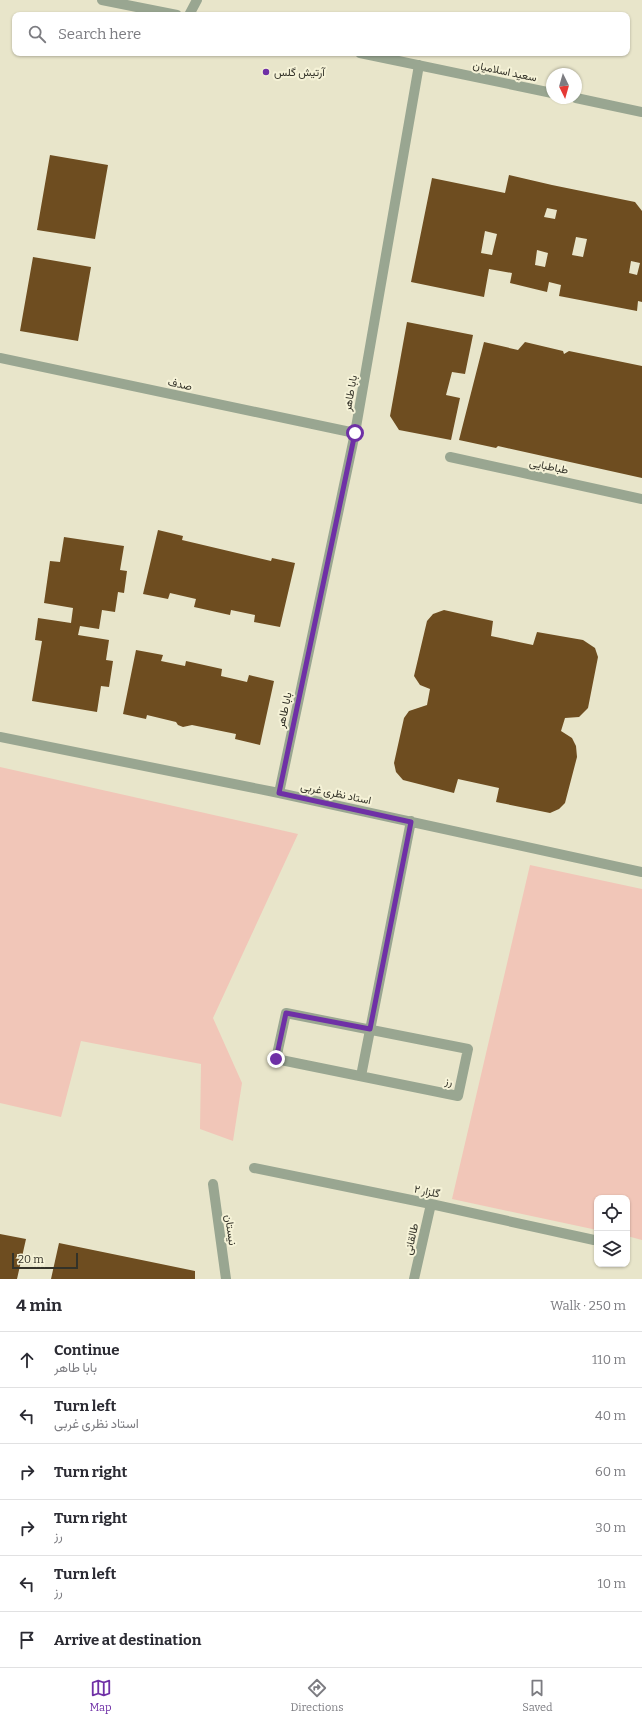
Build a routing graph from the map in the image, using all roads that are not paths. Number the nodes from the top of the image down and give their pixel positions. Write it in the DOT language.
graph roads {
  1 [pos="102,0"];
  2 [pos="197,0"];
  3 [pos="162,12"];
  4 [pos="191,12"];
  5 [pos="375,56"];
  6 [pos="419,65"];
  7 [pos="546,92"];
  8 [pos="582,99"];
  9 [pos="642,112"];
  10 [pos="0,358"];
  11 [pos="355,433"];
  12 [pos="450,457"];
  13 [pos="642,499"];
  14 [pos="0,737"];
  15 [pos="279,793"];
  16 [pos="411,822"];
  17 [pos="642,872"];
  18 [pos="370,1029"];
  19 [pos="361,1076"];
  20 [pos="254,1168"];
  21 [pos="213,1184"];
  22 [pos="431,1204"];
  23 [pos="594,1240"];
  24 [pos="226,1279"];
  25 [pos="414,1279"];
  1 -- 3 [label="street"];
  2 -- 4 [label="street"];
  5 -- 6 [label="street, سعید اسلامیان"];
  6 -- 7 [label="street, سعید اسلامیان"];
  6 -- 11 [label="street, بابا طاهر"];
  8 -- 9 [label="street"];
  10 -- 11 [label="street, صدف"];
  11 -- 15 [label="street, بابا طاهر"];
  12 -- 13 [label="street, طباطبایی"];
  14 -- 15 [label="street, استاد نظری غربی"];
  15 -- 16 [label="street, استاد نظری غربی"];
  16 -- 17 [label="street, استاد نظری غربی"];
  16 -- 18 [label="street"];
  18 -- 19 [label="street"];
  18 -- 19 [label="street, رز"];
  18 -- 19 [label="street, رز"];
  20 -- 22 [label="street, گلزار ۲"];
  21 -- 24 [label="street, نیستان"];
  22 -- 23 [label="street, گلزار ۲"];
  22 -- 25 [label="street, طالقانی"];
}
